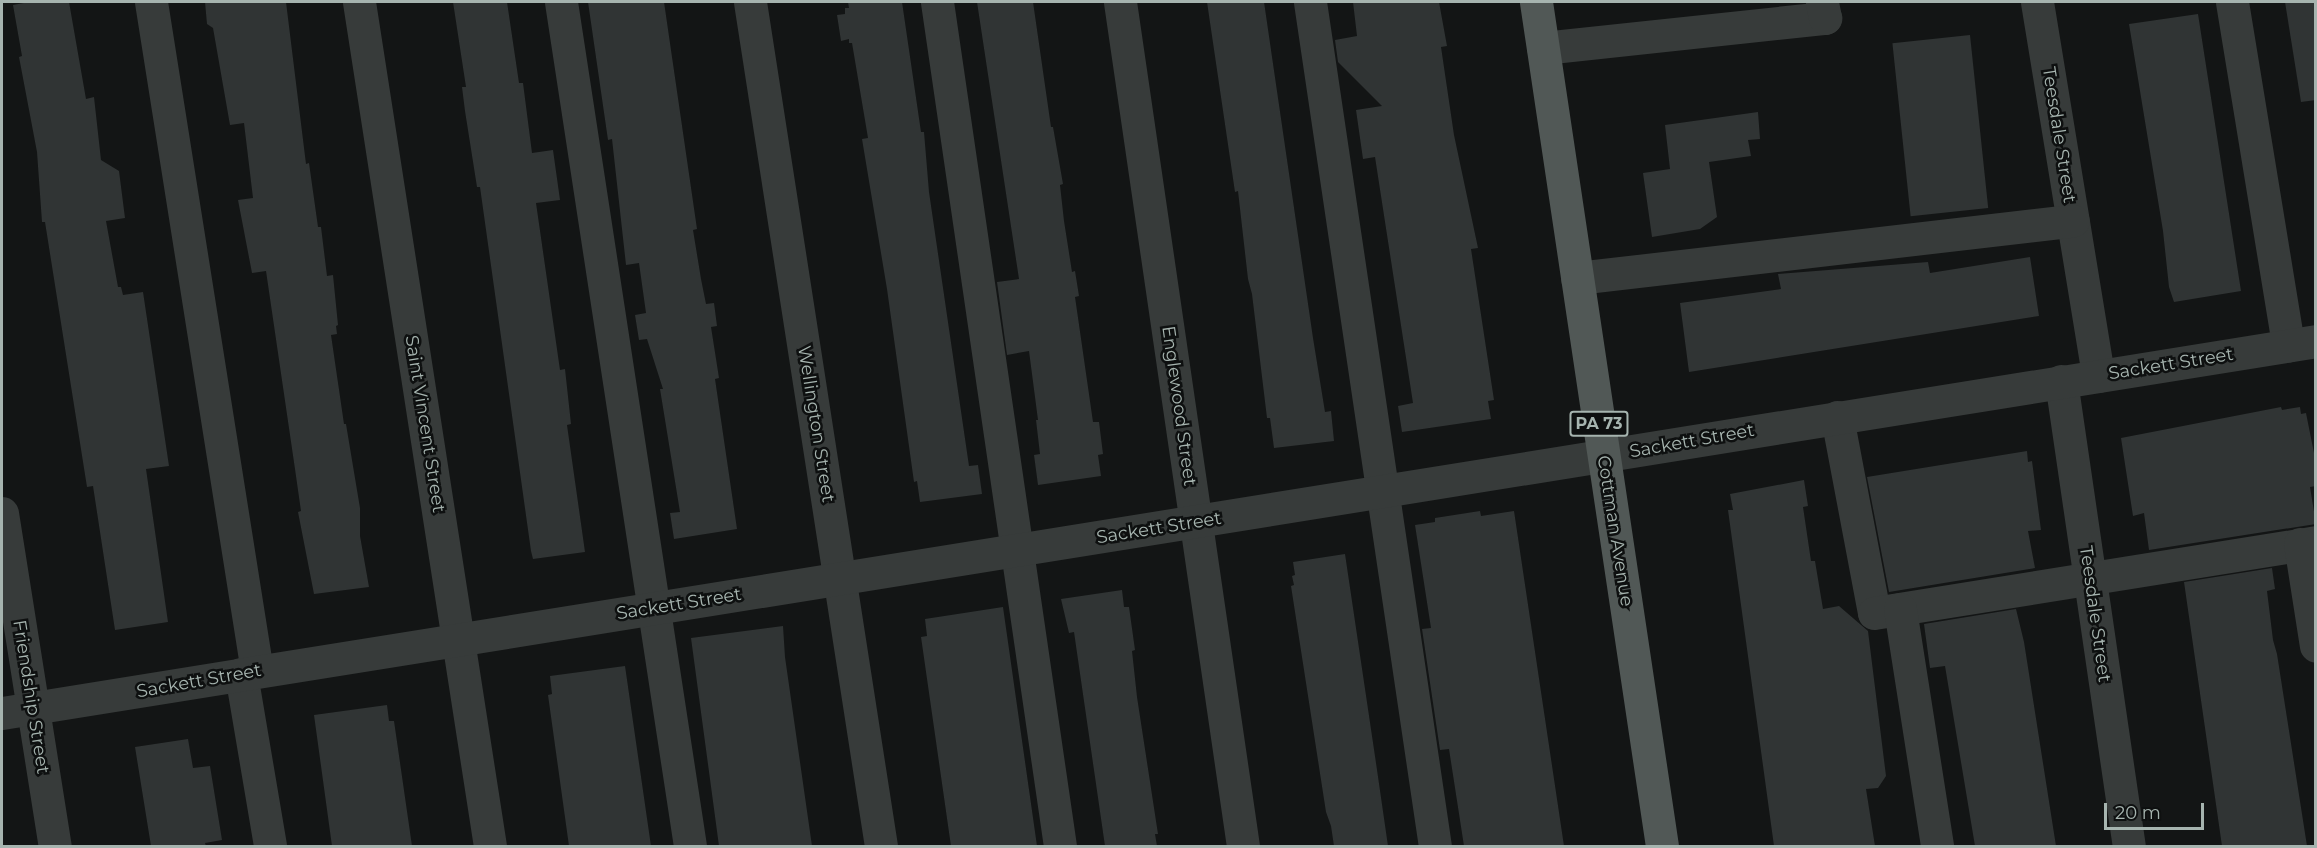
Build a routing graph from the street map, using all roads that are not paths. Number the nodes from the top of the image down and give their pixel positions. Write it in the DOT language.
graph roads {
  1 [pos="151,2"];
  2 [pos="359,2"];
  3 [pos="561,2"];
  4 [pos="750,2"];
  5 [pos="937,2"];
  6 [pos="1120,2"];
  7 [pos="1311,2"];
  8 [pos="1536,2"];
  9 [pos="1822,2"];
  10 [pos="2037,2"];
  11 [pos="2232,2"];
  12 [pos="1543,48"];
  13 [pos="2073,221"];
  14 [pos="1577,278"];
  15 [pos="2302,343"];
  16 [pos="2098,376"];
  17 [pos="2061,381"];
  18 [pos="1837,417"];
  19 [pos="1603,456"];
  20 [pos="1383,492"];
  21 [pos="2,513"];
  22 [pos="1196,522"];
  23 [pos="2308,543"];
  24 [pos="1016,551"];
  25 [pos="840,579"];
  26 [pos="2090,580"];
  27 [pos="653,609"];
  28 [pos="1900,609"];
  29 [pos="458,639"];
  30 [pos="2316,646"];
  31 [pos="249,672"];
  32 [pos="17,710"];
  33 [pos="55,846"];
  34 [pos="270,846"];
  35 [pos="490,846"];
  36 [pos="690,846"];
  37 [pos="881,846"];
  38 [pos="1060,846"];
  39 [pos="1243,846"];
  40 [pos="1435,846"];
  41 [pos="1662,846"];
  42 [pos="1937,846"];
  43 [pos="2129,846"];
  1 -- 31 [label="street"];
  2 -- 29 [label="street, Saint Vincent Street"];
  3 -- 27 [label="street"];
  4 -- 25 [label="street, Wellington Street"];
  5 -- 24 [label="street"];
  6 -- 22 [label="street, Englewood Street"];
  7 -- 20 [label="street"];
  8 -- 12 [label="main road, Cottman Avenue / PA 73"];
  9 -- 12 [label="street"];
  10 -- 13 [label="street, Teesdale Street"];
  11 -- 15 [label="street"];
  12 -- 14 [label="main road, Cottman Avenue / PA 73"];
  13 -- 14 [label="street"];
  13 -- 16 [label="street, Teesdale Street"];
  14 -- 19 [label="main road, Cottman Avenue / PA 73"];
  15 -- 16 [label="street, Sackett Street"];
  16 -- 17 [label="street, Sackett Street"];
  17 -- 18 [label="street, Sackett Street"];
  17 -- 26 [label="street, Teesdale Street"];
  18 -- 19 [label="street, Sackett Street"];
  18 -- 28 [label="street"];
  19 -- 20 [label="street, Sackett Street"];
  19 -- 41 [label="main road, Cottman Avenue / PA 73"];
  20 -- 22 [label="street, Sackett Street"];
  20 -- 40 [label="street"];
  21 -- 32 [label="street, Friendship Street"];
  22 -- 24 [label="street, Sackett Street"];
  22 -- 39 [label="street, Englewood Street"];
  23 -- 26 [label="street"];
  23 -- 30 [label="street"];
  24 -- 25 [label="street, Sackett Street"];
  24 -- 38 [label="street"];
  25 -- 27 [label="street, Sackett Street"];
  25 -- 37 [label="street, Wellington Street"];
  26 -- 28 [label="street"];
  26 -- 43 [label="street, Teesdale Street"];
  27 -- 29 [label="street, Sackett Street"];
  27 -- 36 [label="street"];
  28 -- 42 [label="street"];
  29 -- 31 [label="street, Sackett Street"];
  29 -- 35 [label="street, Saint Vincent Street"];
  31 -- 32 [label="street, Sackett Street"];
  31 -- 34 [label="street"];
  32 -- 33 [label="street, Friendship Street"];
}
